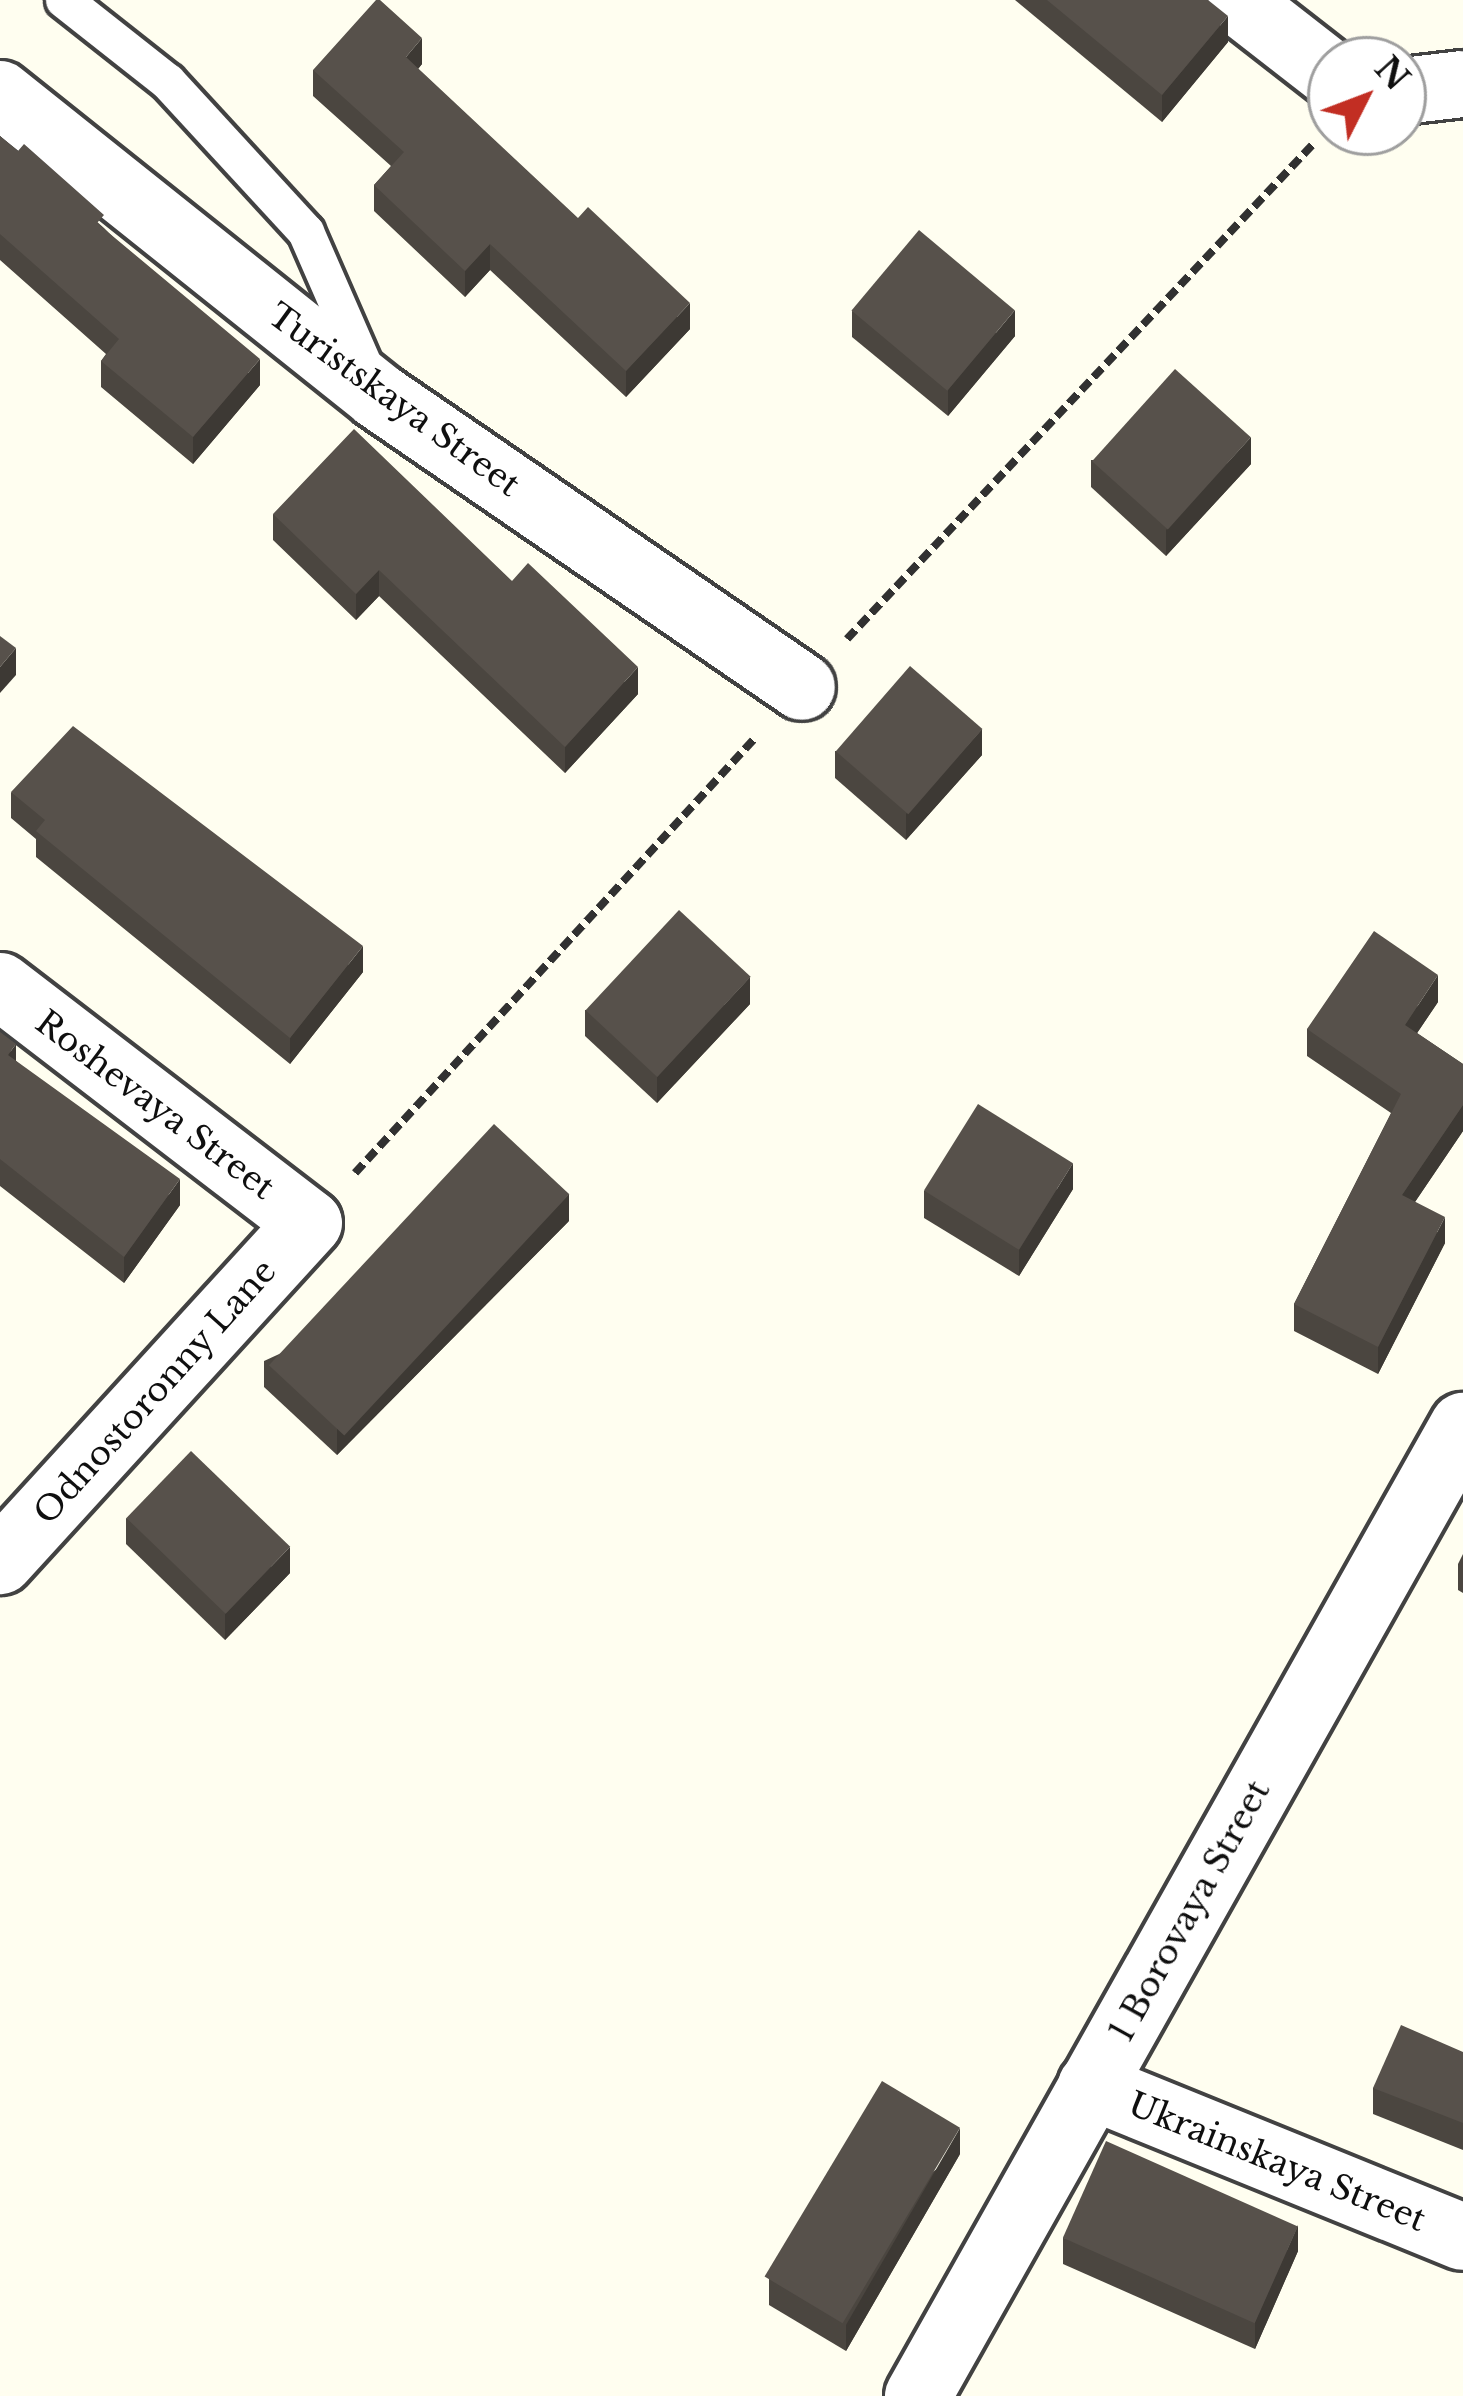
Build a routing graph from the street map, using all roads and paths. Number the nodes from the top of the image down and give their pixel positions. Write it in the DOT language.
graph roads {
  1 [pos="64,0"];
  2 [pos="1236,0"];
  3 [pos="1307,55"];
  4 [pos="1463,84"];
  5 [pos="1427,88"];
  6 [pos="0,94"];
  7 [pos="378,396"];
  8 [pos="802,687"];
  9 [pos="0,986"];
  10 [pos="309,1223"];
  11 [pos="1463,1426"];
  12 [pos="0,1561"];
  13 [pos="1091,2086"];
  14 [pos="1463,2237"];
  15 [pos="918,2396"];
  1 -- 7 [label="lane"];
  2 -- 3 [label="street"];
  4 -- 5 [label="street"];
  6 -- 7 [label="street, Turistskaya Street"];
  7 -- 8 [label="street, Turistskaya Street"];
  9 -- 10 [label="street, Roshevaya Street"];
  10 -- 12 [label="street, Odnostoronny Lane"];
  11 -- 13 [label="street, 1 Borovaya Street"];
  13 -- 14 [label="street, Ukrainskaya Street"];
  13 -- 15 [label="street, 1 Borovaya Street"];
}
